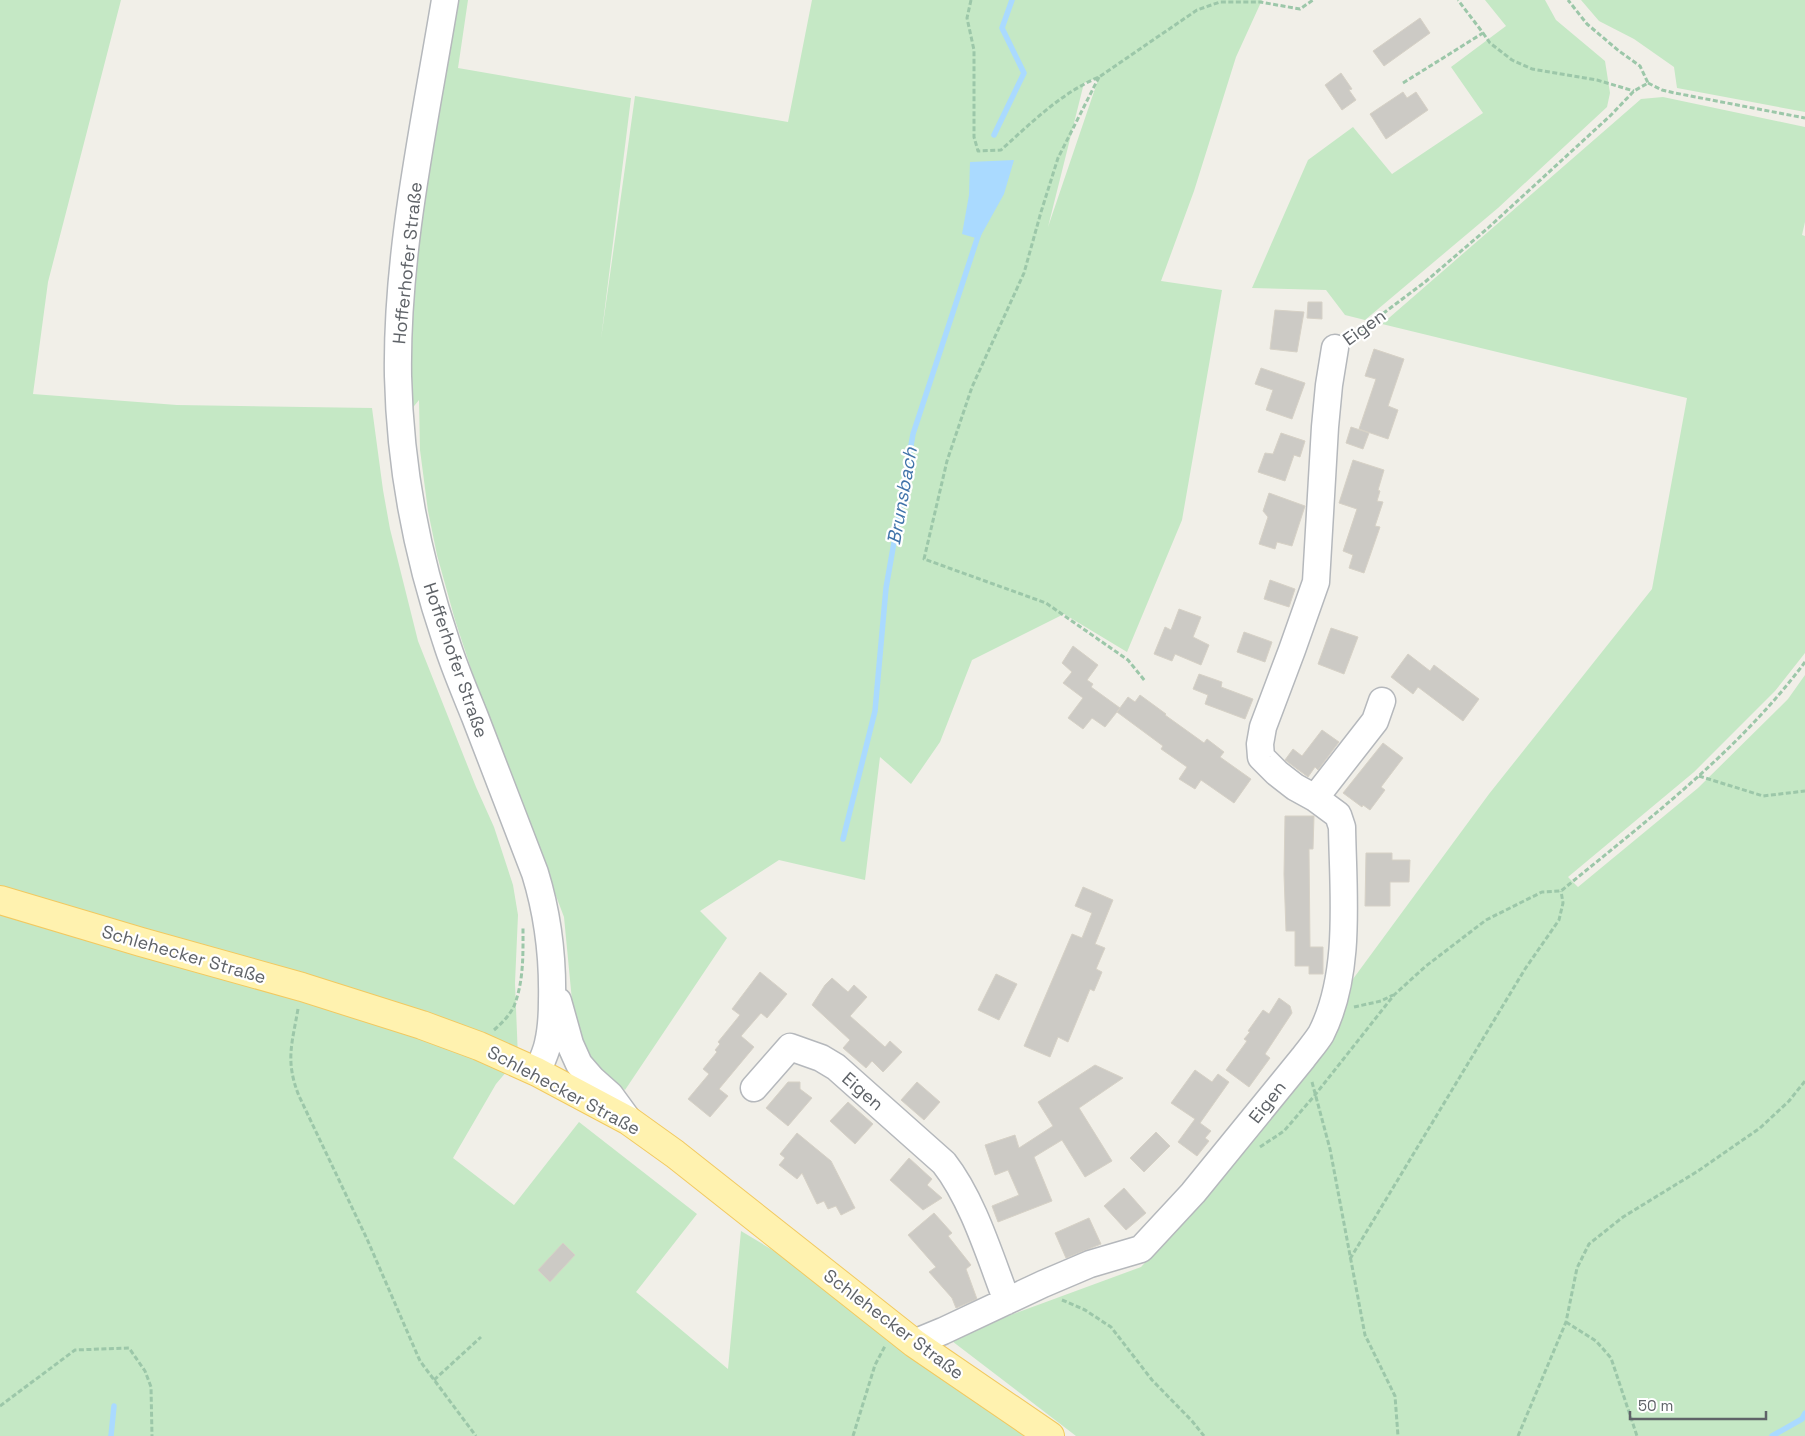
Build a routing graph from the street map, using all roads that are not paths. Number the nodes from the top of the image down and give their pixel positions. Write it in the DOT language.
graph roads {
  1 [pos="446,0"];
  2 [pos="1335,348"];
  3 [pos="1382,701"];
  4 [pos="1315,798"];
  5 [pos="0,900"];
  6 [pos="553,982"];
  7 [pos="537,1072"];
  8 [pos="754,1088"];
  9 [pos="629,1121"];
  10 [pos="1007,1301"];
  11 [pos="905,1336"];
  12 [pos="1050,1436"];
  1 -- 6 [label="street, Hofferhofer Straße"];
  2 -- 4 [label="street, Eigen"];
  3 -- 4 [label="street"];
  4 -- 10 [label="street, Eigen"];
  5 -- 7 [label="main road, Schlehecker Straße"];
  6 -- 7 [label="street, Hofferhofer Straße"];
  6 -- 9 [label="street"];
  7 -- 9 [label="main road, Schlehecker Straße"];
  8 -- 10 [label="street, Eigen"];
  9 -- 11 [label="main road, Schlehecker Straße"];
  10 -- 11 [label="street, Eigen"];
  11 -- 12 [label="main road, Schlehecker Straße"];
}
